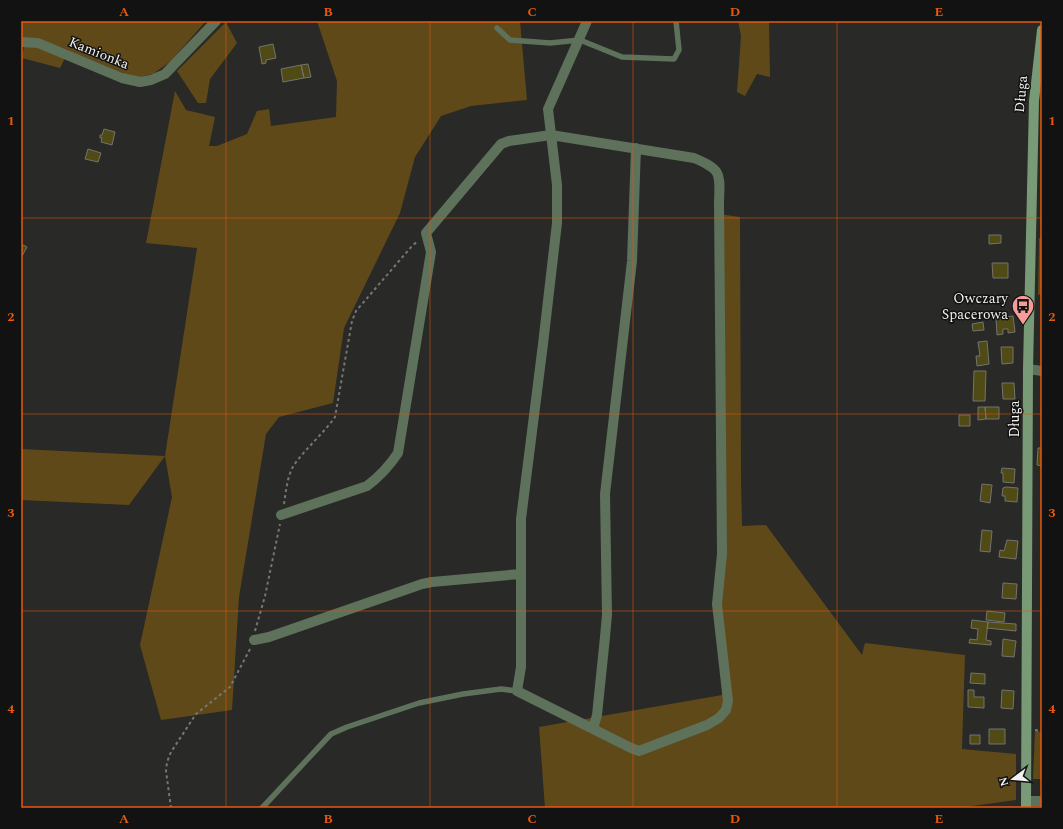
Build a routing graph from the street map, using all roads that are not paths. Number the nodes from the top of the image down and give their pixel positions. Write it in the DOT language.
graph roads {
  1 [pos="216,21"];
  2 [pos="587,21"];
  3 [pos="676,21"];
  4 [pos="497,28"];
  5 [pos="1042,30"];
  6 [pos="580,40"];
  7 [pos="21,42"];
  8 [pos="551,134"];
  9 [pos="636,148"];
  10 [pos="1028,369"];
  11 [pos="1042,371"];
  12 [pos="282,515"];
  13 [pos="520,574"];
  14 [pos="254,640"];
  15 [pos="518,691"];
  16 [pos="593,729"];
  17 [pos="1042,801"];
  18 [pos="1026,804"];
  19 [pos="262,808"];
  1 -- 7 [label="street, Kamionka"];
  2 -- 6 [label="street"];
  3 -- 6 [label="lane"];
  4 -- 6 [label="lane"];
  5 -- 10 [label="street, Długa"];
  6 -- 8 [label="street"];
  8 -- 9 [label="street"];
  8 -- 12 [label="street"];
  8 -- 13 [label="street"];
  9 -- 16 [label="street"];
  9 -- 16 [label="street"];
  10 -- 11 [label="street"];
  10 -- 18 [label="street, Długa"];
  13 -- 14 [label="street"];
  13 -- 15 [label="street"];
  15 -- 16 [label="street"];
  15 -- 19 [label="lane"];
  17 -- 18 [label="street"];
}
